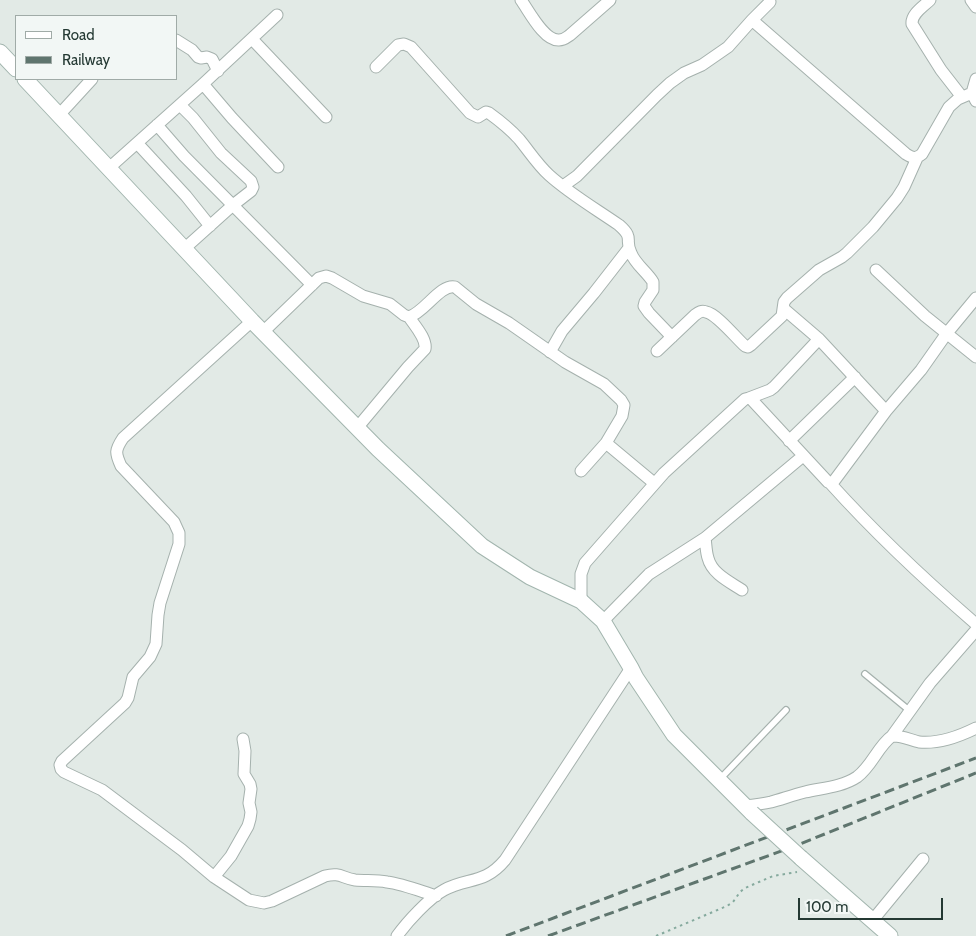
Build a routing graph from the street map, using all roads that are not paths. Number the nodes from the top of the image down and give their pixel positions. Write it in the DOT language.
graph roads {
  1 [pos="521,0"];
  2 [pos="610,0"];
  3 [pos="930,0"];
  4 [pos="971,0"];
  5 [pos="770,1"];
  6 [pos="976,7"];
  7 [pos="277,16"];
  8 [pos="752,20"];
  9 [pos="252,39"];
  10 [pos="178,41"];
  11 [pos="0,52"];
  12 [pos="376,67"];
  13 [pos="15,68"];
  14 [pos="218,71"];
  15 [pos="976,79"];
  16 [pos="26,80"];
  17 [pos="91,80"];
  18 [pos="204,84"];
  19 [pos="970,97"];
  20 [pos="180,105"];
  21 [pos="59,115"];
  22 [pos="326,117"];
  23 [pos="157,126"];
  24 [pos="137,143"];
  25 [pos="917,158"];
  26 [pos="278,166"];
  27 [pos="109,168"];
  28 [pos="563,186"];
  29 [pos="233,205"];
  30 [pos="210,226"];
  31 [pos="629,248"];
  32 [pos="184,249"];
  33 [pos="876,270"];
  34 [pos="312,285"];
  35 [pos="976,298"];
  36 [pos="784,309"];
  37 [pos="409,317"];
  38 [pos="252,321"];
  39 [pos="262,332"];
  40 [pos="947,333"];
  41 [pos="672,336"];
  42 [pos="819,339"];
  43 [pos="657,351"];
  44 [pos="550,352"];
  45 [pos="976,357"];
  46 [pos="855,377"];
  47 [pos="749,398"];
  48 [pos="886,411"];
  49 [pos="357,428"];
  50 [pos="789,441"];
  51 [pos="606,443"];
  52 [pos="803,456"];
  53 [pos="581,470"];
  54 [pos="654,483"];
  55 [pos="830,483"];
  56 [pos="705,538"];
  57 [pos="742,590"];
  58 [pos="581,601"];
  59 [pos="603,621"];
  60 [pos="976,624"];
  61 [pos="976,630"];
  62 [pos="630,668"];
  63 [pos="865,674"];
  64 [pos="786,710"];
  65 [pos="910,711"];
  66 [pos="976,728"];
  67 [pos="892,736"];
  68 [pos="243,739"];
  69 [pos="718,780"];
  70 [pos="748,810"];
  71 [pos="923,859"];
  72 [pos="214,877"];
  73 [pos="436,896"];
  74 [pos="872,921"];
  75 [pos="398,936"];
  76 [pos="890,936"];
  1 -- 2 [label="street"];
  3 -- 19 [label="street"];
  4 -- 6 [label="street"];
  5 -- 8 [label="street"];
  7 -- 9 [label="street"];
  8 -- 25 [label="street"];
  8 -- 28 [label="street"];
  9 -- 14 [label="street"];
  9 -- 22 [label="street"];
  10 -- 14 [label="street"];
  11 -- 13 [label="street"];
  12 -- 28 [label="street"];
  14 -- 18 [label="street"];
  15 -- 19 [label="street"];
  16 -- 21 [label="street"];
  17 -- 21 [label="street"];
  18 -- 20 [label="street"];
  18 -- 26 [label="street"];
  19 -- 25 [label="street"];
  20 -- 23 [label="street"];
  20 -- 29 [label="street"];
  21 -- 27 [label="street"];
  23 -- 24 [label="street"];
  23 -- 29 [label="street"];
  24 -- 27 [label="street"];
  24 -- 30 [label="street"];
  25 -- 36 [label="street"];
  27 -- 32 [label="street"];
  28 -- 31 [label="street"];
  29 -- 30 [label="street"];
  29 -- 34 [label="street"];
  30 -- 32 [label="street"];
  31 -- 41 [label="street"];
  31 -- 44 [label="street"];
  32 -- 38 [label="street"];
  33 -- 40 [label="street"];
  34 -- 37 [label="street"];
  34 -- 39 [label="street"];
  35 -- 40 [label="street"];
  36 -- 41 [label="street"];
  36 -- 42 [label="street"];
  37 -- 44 [label="street"];
  37 -- 49 [label="street"];
  38 -- 39 [label="street"];
  38 -- 72 [label="street"];
  39 -- 49 [label="street"];
  40 -- 45 [label="street"];
  40 -- 48 [label="street"];
  41 -- 43 [label="street"];
  42 -- 46 [label="street"];
  42 -- 47 [label="street"];
  44 -- 51 [label="street"];
  46 -- 48 [label="street"];
  46 -- 50 [label="street"];
  47 -- 50 [label="street"];
  47 -- 54 [label="street"];
  48 -- 55 [label="street"];
  49 -- 58 [label="street"];
  50 -- 52 [label="street"];
  51 -- 53 [label="street"];
  51 -- 54 [label="street"];
  52 -- 55 [label="street"];
  52 -- 56 [label="street"];
  54 -- 58 [label="street"];
  55 -- 60 [label="street"];
  56 -- 57 [label="street"];
  56 -- 59 [label="street"];
  58 -- 59 [label="street"];
  59 -- 62 [label="street"];
  61 -- 65 [label="street"];
  62 -- 69 [label="street"];
  62 -- 73 [label="street"];
  63 -- 65 [label="lane"];
  64 -- 69 [label="lane"];
  65 -- 67 [label="street"];
  66 -- 67 [label="street"];
  67 -- 70 [label="street"];
  68 -- 72 [label="street"];
  69 -- 70 [label="street"];
  70 -- 74 [label="street, bridge"];
  71 -- 74 [label="street"];
  72 -- 73 [label="street"];
  73 -- 75 [label="street"];
  74 -- 76 [label="street"];
}
